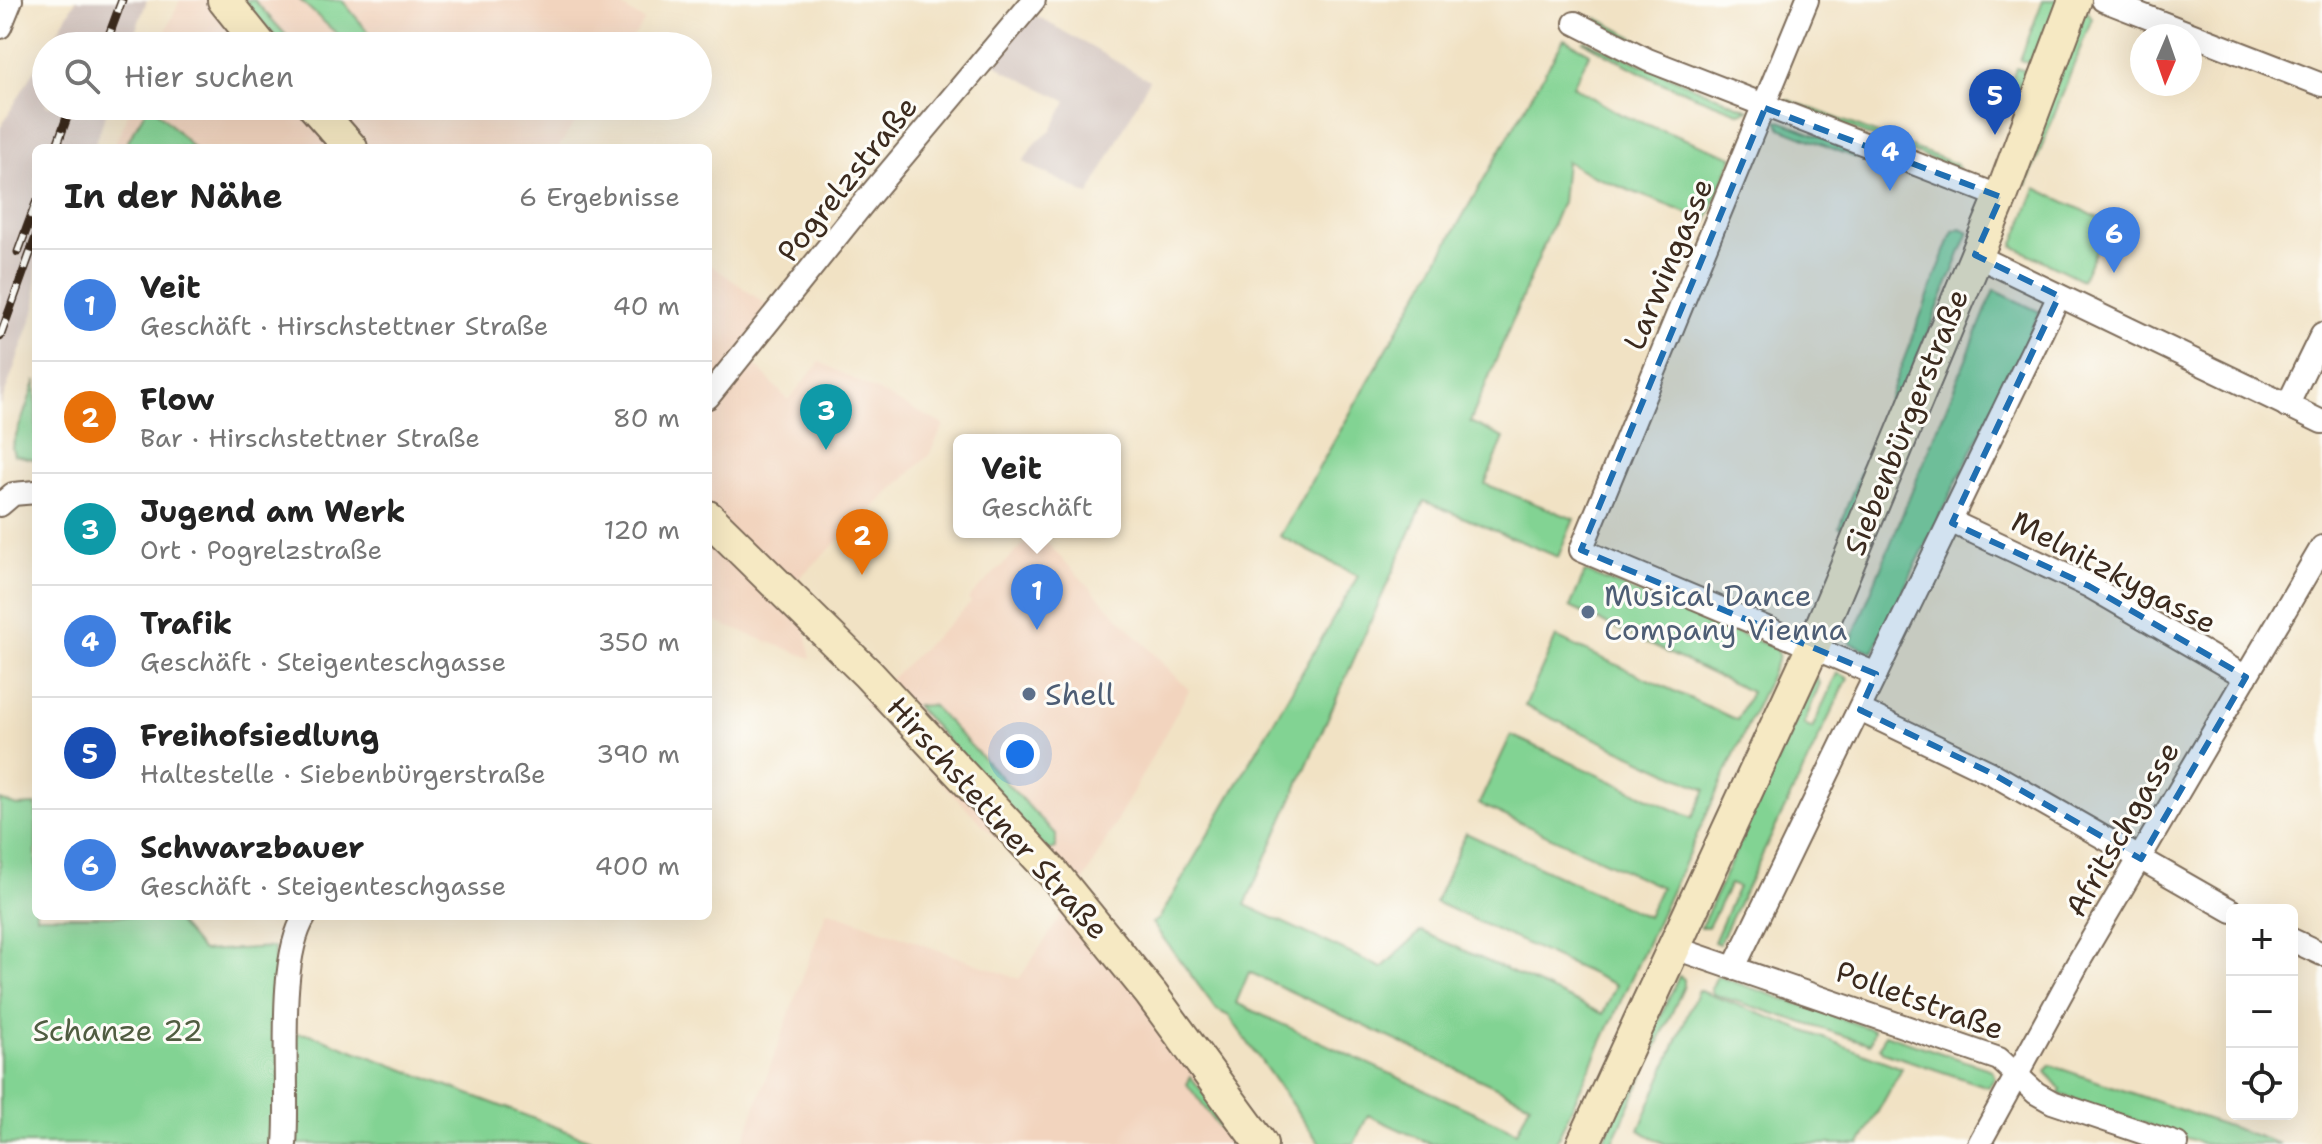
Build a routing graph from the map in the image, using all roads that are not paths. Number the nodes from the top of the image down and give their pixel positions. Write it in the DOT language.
graph roads {
  1 [pos="11,0"];
  2 [pos="224,0"];
  3 [pos="1034,0"];
  4 [pos="1807,0"];
  5 [pos="2075,0"];
  6 [pos="2103,0"];
  7 [pos="1575,23"];
  8 [pos="0,27"];
  9 [pos="250,32"];
  10 [pos="2322,85"];
  11 [pos="1765,108"];
  12 [pos="326,120"];
  13 [pos="347,144"];
  14 [pos="2001,197"];
  15 [pos="1975,255"];
  16 [pos="2059,296"];
  17 [pos="2322,334"];
  18 [pos="712,392"];
  19 [pos="2287,406"];
  20 [pos="2322,422"];
  21 [pos="32,492"];
  22 [pos="0,505"];
  23 [pos="712,521"];
  24 [pos="1952,522"];
  25 [pos="2322,547"];
  26 [pos="1813,647"];
  27 [pos="1876,674"];
  28 [pos="2246,677"];
  29 [pos="1860,710"];
  30 [pos="2141,859"];
  31 [pos="2226,908"];
  32 [pos="302,920"];
  33 [pos="2298,943"];
  34 [pos="1675,948"];
  35 [pos="2322,954"];
  36 [pos="1735,965"];
  37 [pos="2017,1075"];
  38 [pos="285,1144"];
  39 [pos="1261,1144"];
  40 [pos="1583,1144"];
  41 [pos="1979,1144"];
  42 [pos="2177,1144"];
  1 -- 8 [label="street"];
  2 -- 9 [label="street"];
  3 -- 18 [label="street, Pogrelzstraße"];
  4 -- 11 [label="street, Larwingasse"];
  5 -- 14 [label="street, Siebenbürgerstraße"];
  6 -- 10 [label="street"];
  7 -- 11 [label="street"];
  11 -- 14 [label="street"];
  11 -- 26 [label="street, Larwingasse"];
  12 -- 13 [label="street"];
  14 -- 15 [label="street, Siebenbürgerstraße"];
  15 -- 16 [label="street"];
  15 -- 26 [label="street, Siebenbürgerstraße"];
  16 -- 19 [label="street"];
  16 -- 24 [label="street"];
  17 -- 19 [label="street"];
  19 -- 20 [label="street"];
  21 -- 22 [label="street"];
  23 -- 39 [label="street, Hirschstettner Straße"];
  24 -- 27 [label="street"];
  24 -- 28 [label="street, Melnitzkygasse"];
  25 -- 28 [label="street, Afritschgasse"];
  26 -- 27 [label="street"];
  26 -- 34 [label="street, Siebenbürgerstraße"];
  27 -- 29 [label="street"];
  28 -- 30 [label="street, Afritschgasse"];
  29 -- 30 [label="street"];
  29 -- 36 [label="street"];
  30 -- 31 [label="street"];
  30 -- 37 [label="street, Afritschgasse"];
  32 -- 38 [label="street"];
  33 -- 35 [label="street"];
  34 -- 36 [label="street, Polletstraße"];
  34 -- 40 [label="street, Siebenbürgerstraße"];
  36 -- 37 [label="street, Polletstraße"];
  37 -- 41 [label="street, Afritschgasse"];
  37 -- 42 [label="street, Polletstraße"];
}
